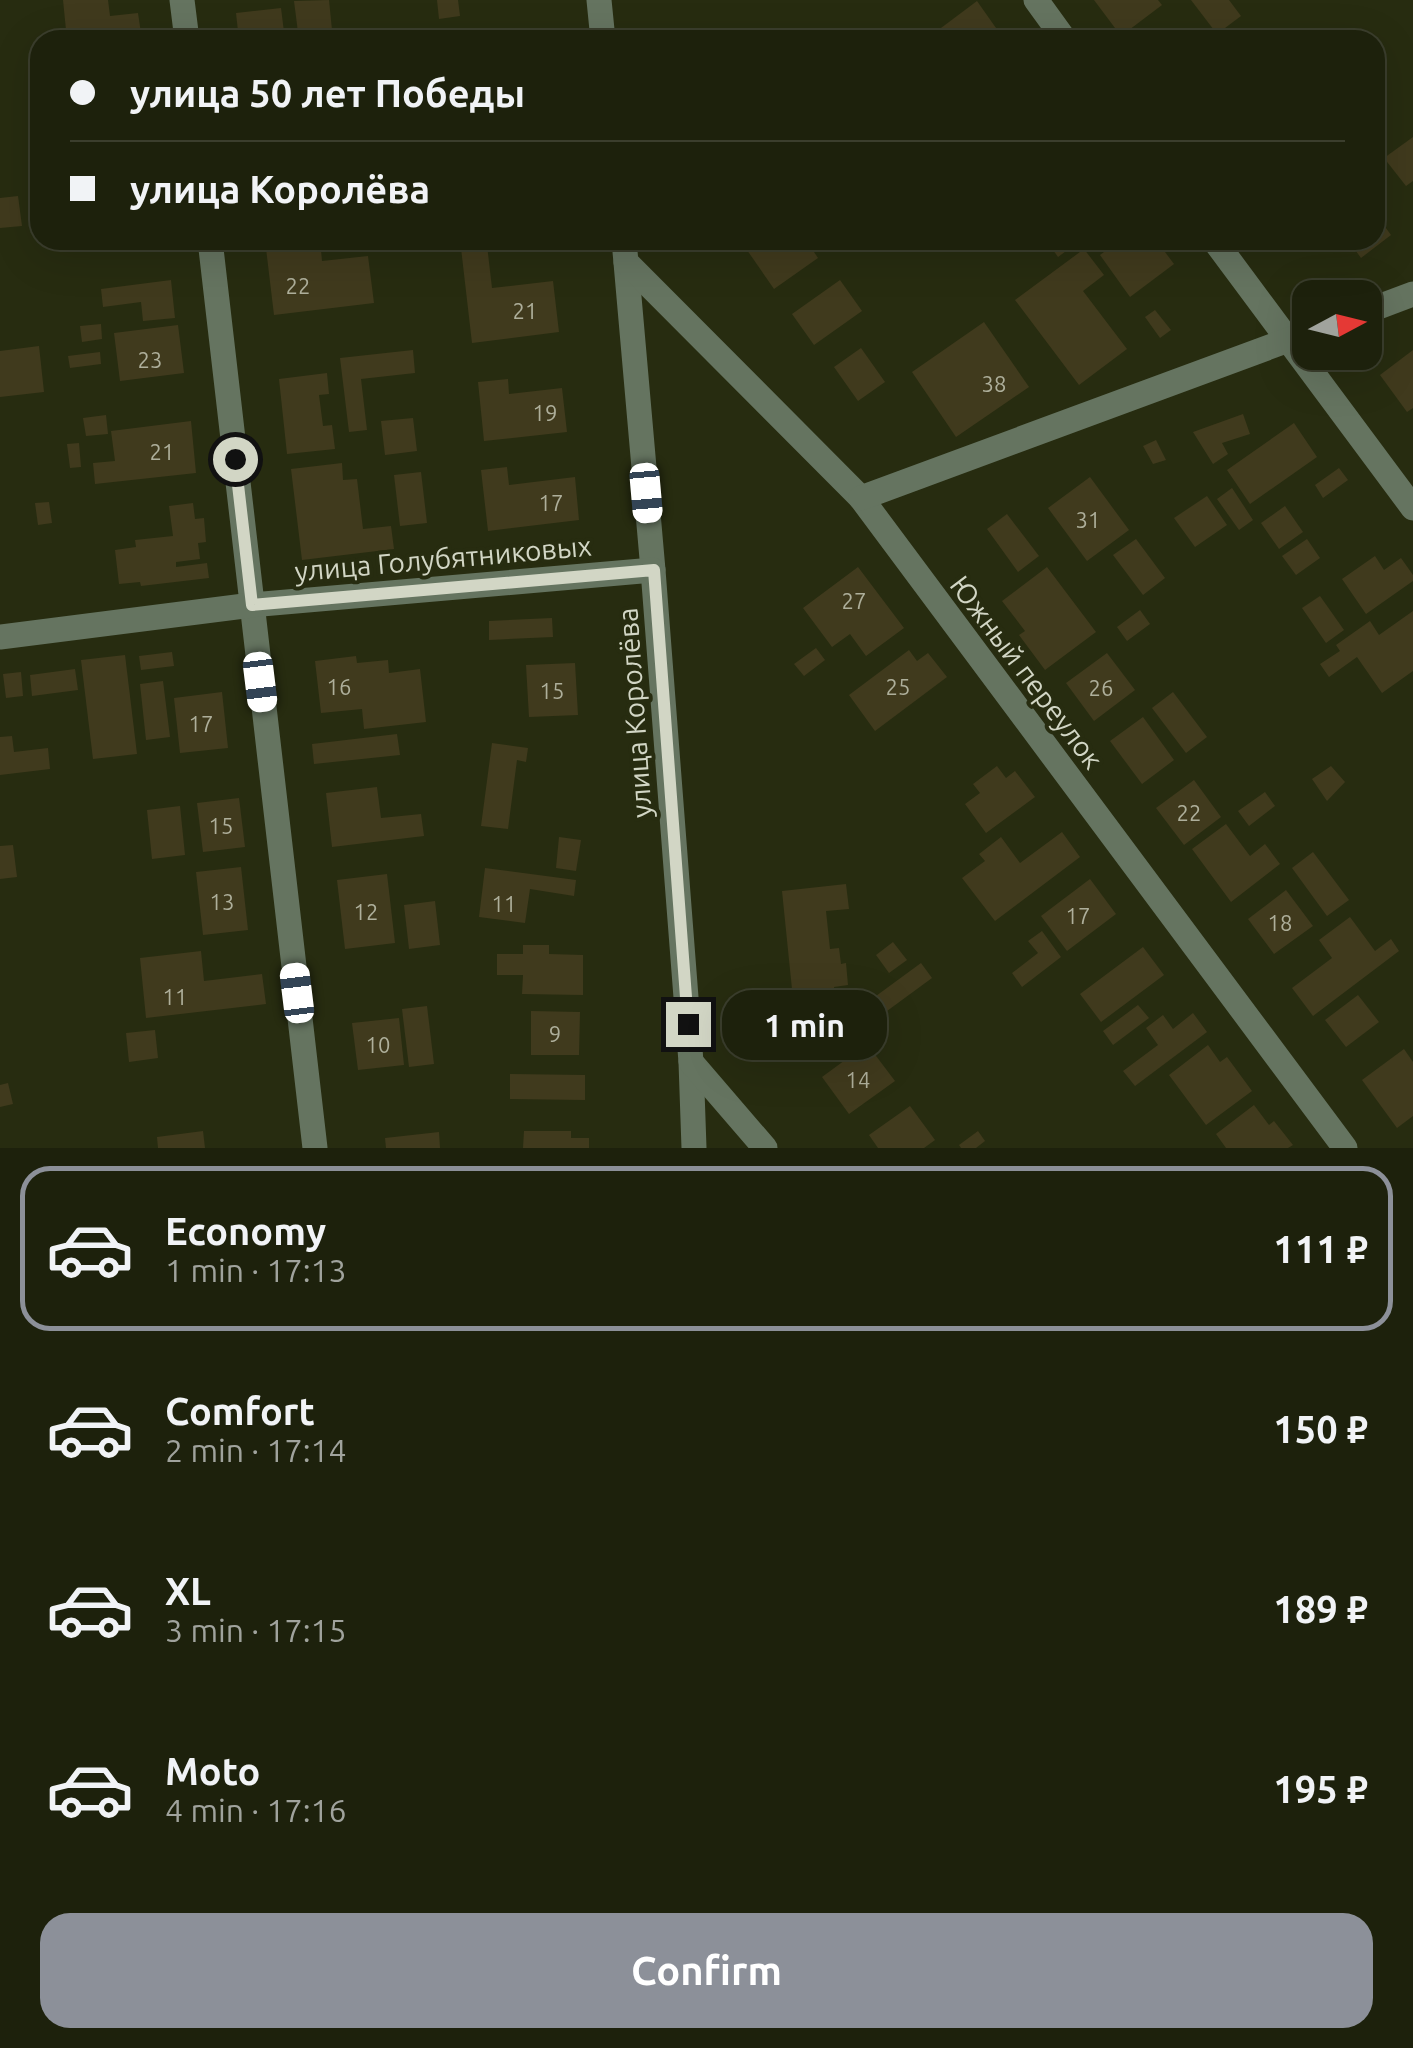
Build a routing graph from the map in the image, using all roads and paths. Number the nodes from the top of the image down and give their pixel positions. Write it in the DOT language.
graph roads {
  1 [pos="182,0"];
  2 [pos="599,0"];
  3 [pos="1036,0"];
  4 [pos="186,30"];
  5 [pos="602,30"];
  6 [pos="1058,30"];
  7 [pos="211,250"];
  8 [pos="1223,250"];
  9 [pos="625,251"];
  10 [pos="1413,294"];
  11 [pos="1382,306"];
  12 [pos="1292,328"];
  13 [pos="1292,339"];
  14 [pos="1322,370"];
  15 [pos="860,498"];
  16 [pos="1413,508"];
  17 [pos="654,570"];
  18 [pos="252,605"];
  19 [pos="0,636"];
  20 [pos="691,1062"];
  21 [pos="315,1148"];
  22 [pos="694,1148"];
  23 [pos="765,1148"];
  24 [pos="1345,1148"];
  1 -- 4 [label="street"];
  2 -- 5 [label="street"];
  3 -- 6 [label="street"];
  7 -- 18 [label="street"];
  8 -- 12 [label="street"];
  9 -- 15 [label="street, Южный переулок"];
  9 -- 17 [label="street, улица Королёва"];
  10 -- 11 [label="street"];
  13 -- 15 [label="street"];
  14 -- 16 [label="street"];
  15 -- 24 [label="street, Южный переулок"];
  17 -- 18 [label="street, улица Голубятниковых"];
  17 -- 20 [label="street, улица Королёва"];
  18 -- 19 [label="street, улица Голубятниковых"];
  18 -- 21 [label="street"];
  20 -- 22 [label="street, улица Королёва"];
  20 -- 23 [label="street"];
}
